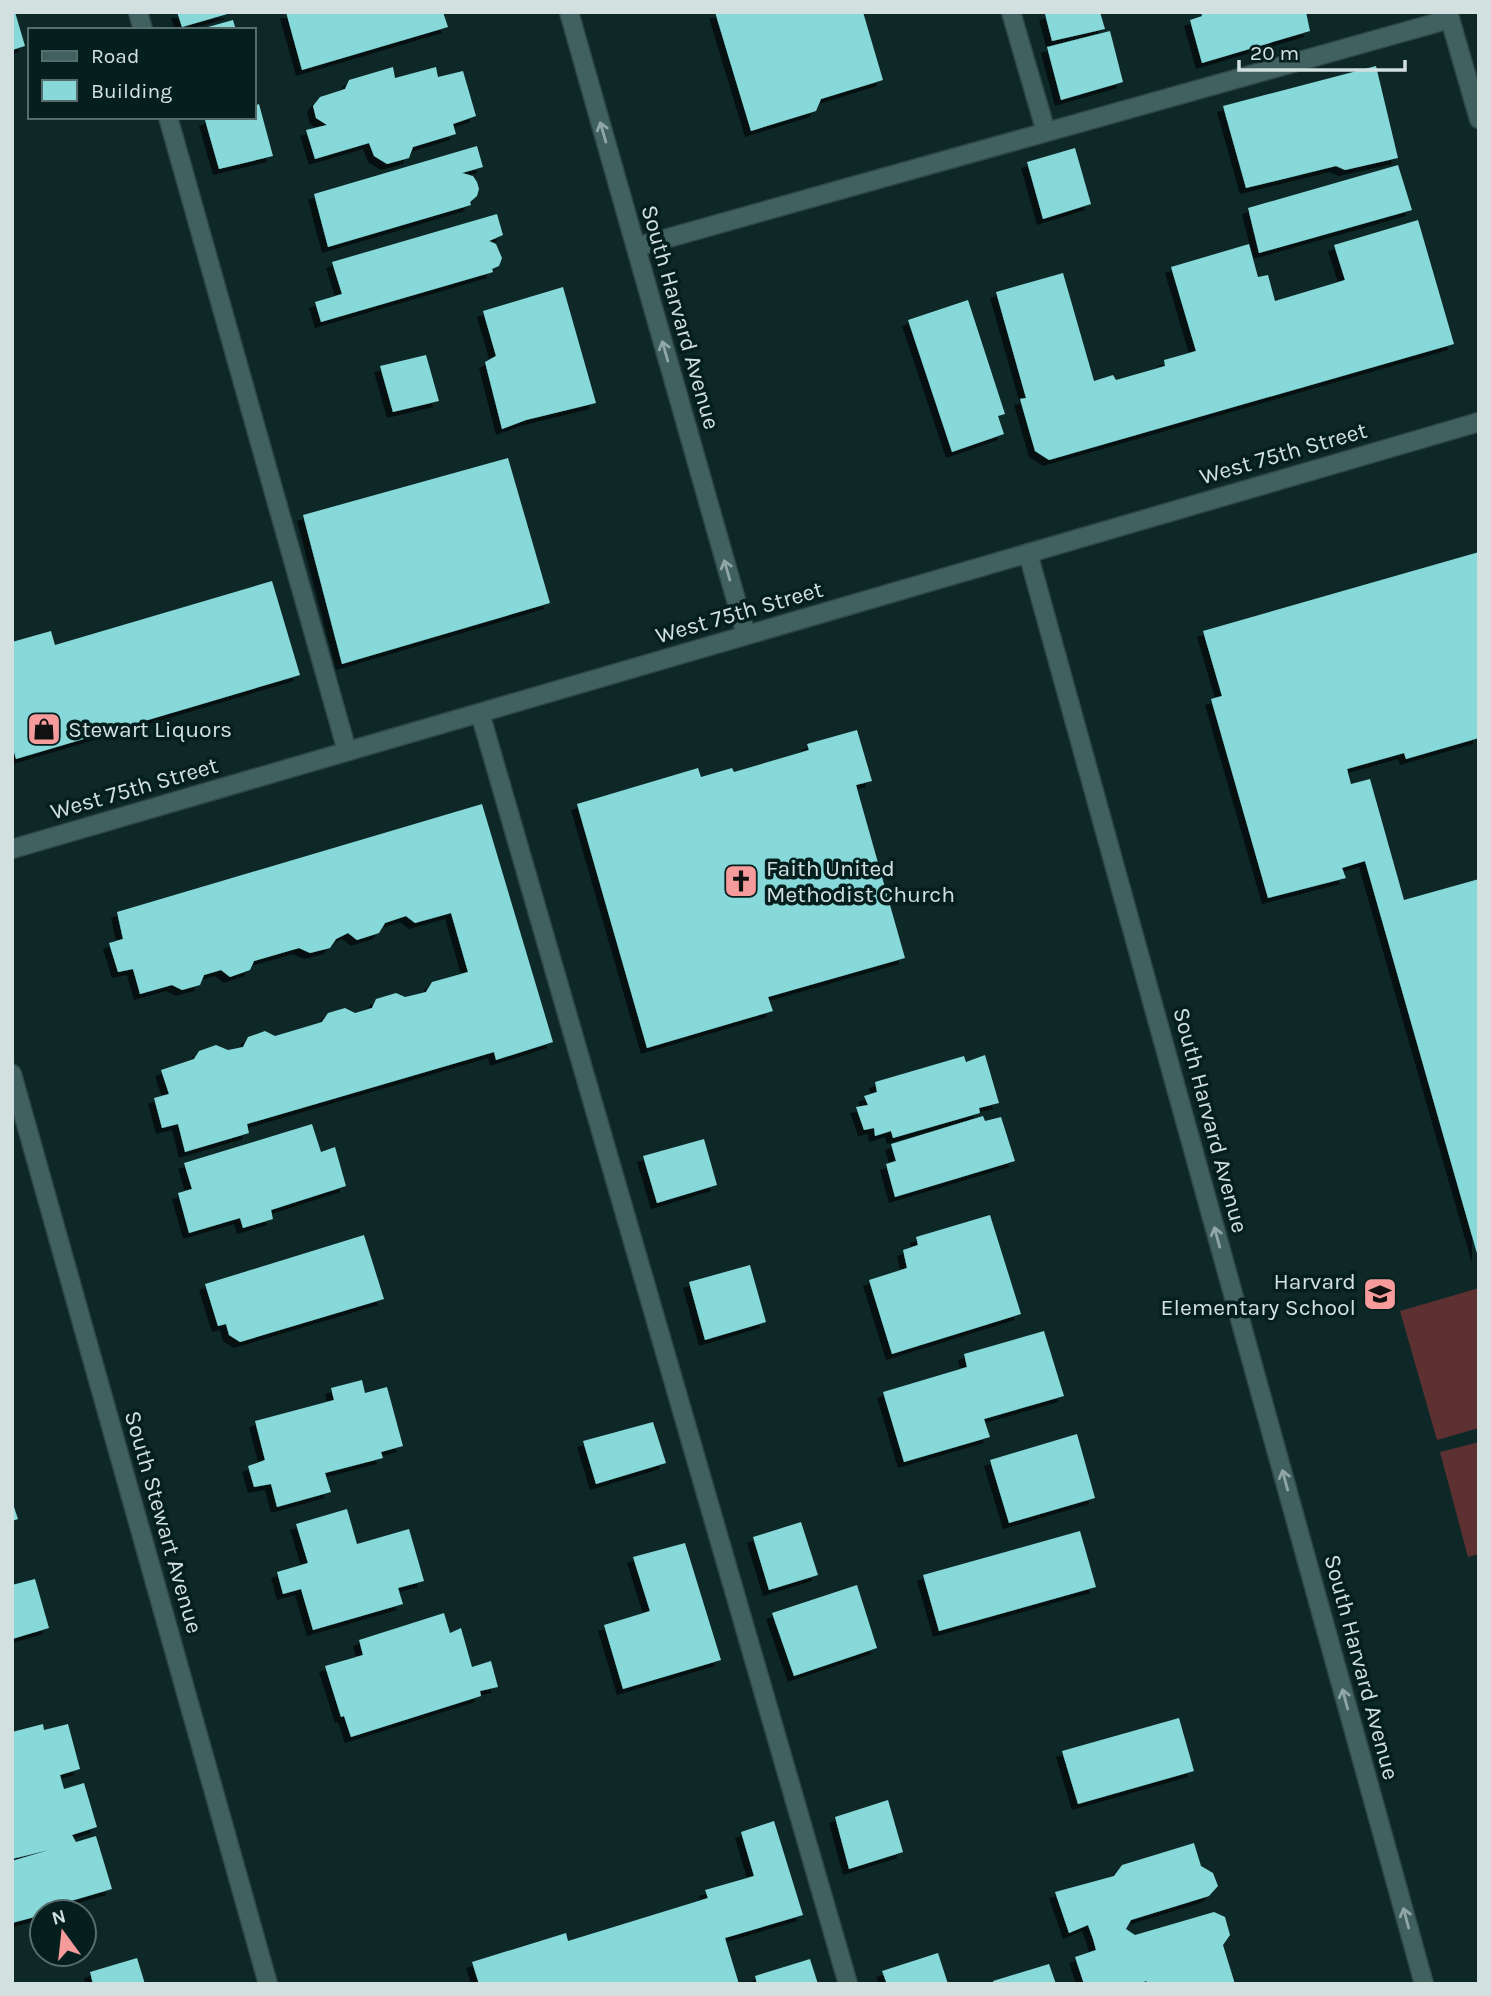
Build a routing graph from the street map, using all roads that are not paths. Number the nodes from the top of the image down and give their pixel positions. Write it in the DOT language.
graph roads {
  1 [pos="569,12"];
  2 [pos="1011,12"];
  3 [pos="1449,16"];
  4 [pos="169,119"];
  5 [pos="1479,119"];
  6 [pos="1046,132"];
  7 [pos="636,247"];
  8 [pos="1479,422"];
  9 [pos="1028,553"];
  10 [pos="746,635"];
  11 [pos="480,713"];
  12 [pos="347,751"];
  13 [pos="12,849"];
  14 [pos="12,1074"];
  15 [pos="268,1984"];
  16 [pos="848,1984"];
  17 [pos="1424,1984"];
  7 -- 1 [label="street, South Harvard Avenue, one-way"];
  2 -- 6 [label="street"];
  3 -- 5 [label="street"];
  3 -- 6 [label="street"];
  4 -- 12 [label="street"];
  6 -- 7 [label="street"];
  10 -- 7 [label="street, South Harvard Avenue, one-way"];
  8 -- 9 [label="street, West 75th Street"];
  9 -- 10 [label="street, West 75th Street"];
  17 -- 9 [label="street, South Harvard Avenue, one-way"];
  10 -- 11 [label="street, West 75th Street"];
  11 -- 12 [label="street, West 75th Street"];
  11 -- 16 [label="street"];
  12 -- 13 [label="street, West 75th Street"];
  14 -- 15 [label="street, South Stewart Avenue"];
}
